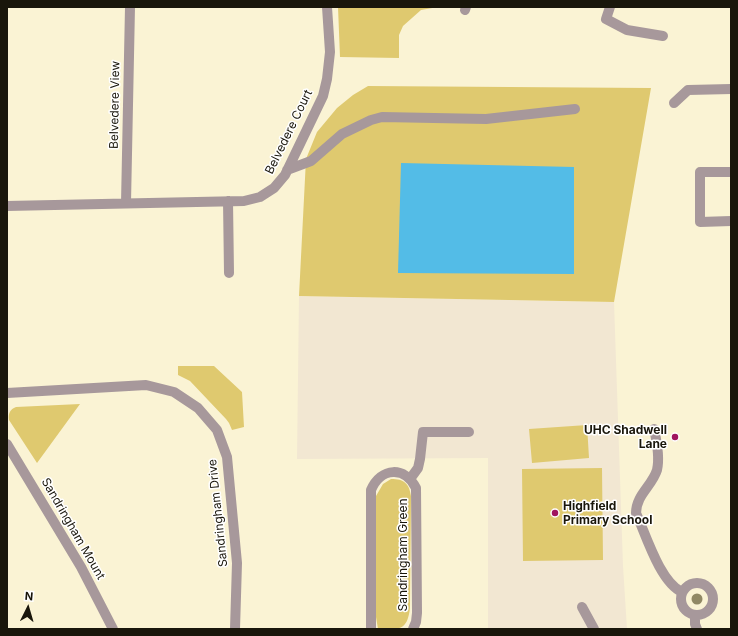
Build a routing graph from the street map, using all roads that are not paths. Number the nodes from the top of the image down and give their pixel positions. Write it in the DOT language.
graph roads {
  1 [pos="130,7"];
  2 [pos="327,7"];
  3 [pos="610,7"];
  4 [pos="662,36"];
  5 [pos="731,89"];
  6 [pos="674,103"];
  7 [pos="574,109"];
  8 [pos="287,170"];
  9 [pos="731,172"];
  10 [pos="228,201"];
  11 [pos="126,203"];
  12 [pos="7,206"];
  13 [pos="731,221"];
  14 [pos="229,273"];
  15 [pos="7,393"];
  16 [pos="654,430"];
  17 [pos="469,432"];
  18 [pos="7,444"];
  19 [pos="410,479"];
  20 [pos="682,592"];
  21 [pos="582,607"];
  22 [pos="695,615"];
  23 [pos="113,629"];
  24 [pos="236,629"];
  25 [pos="371,629"];
  26 [pos="413,629"];
  27 [pos="594,629"];
  28 [pos="697,629"];
  1 -- 11 [label="street, Belvedere View"];
  2 -- 8 [label="street, Belvedere Court"];
  3 -- 4 [label="street"];
  5 -- 6 [label="street"];
  7 -- 8 [label="street"];
  8 -- 10 [label="street, Belvedere Court"];
  9 -- 13 [label="street"];
  10 -- 11 [label="street, Belvedere Court"];
  10 -- 14 [label="street"];
  11 -- 12 [label="street, Belvedere Court"];
  15 -- 24 [label="street, Sandringham Drive"];
  16 -- 20 [label="street"];
  17 -- 19 [label="street"];
  18 -- 23 [label="street, Sandringham Mount"];
  19 -- 25 [label="street"];
  19 -- 26 [label="street, Sandringham Green"];
  20 -- 22 [label="street"];
  20 -- 22 [label="street"];
  21 -- 27 [label="street"];
  22 -- 28 [label="street"];
}
